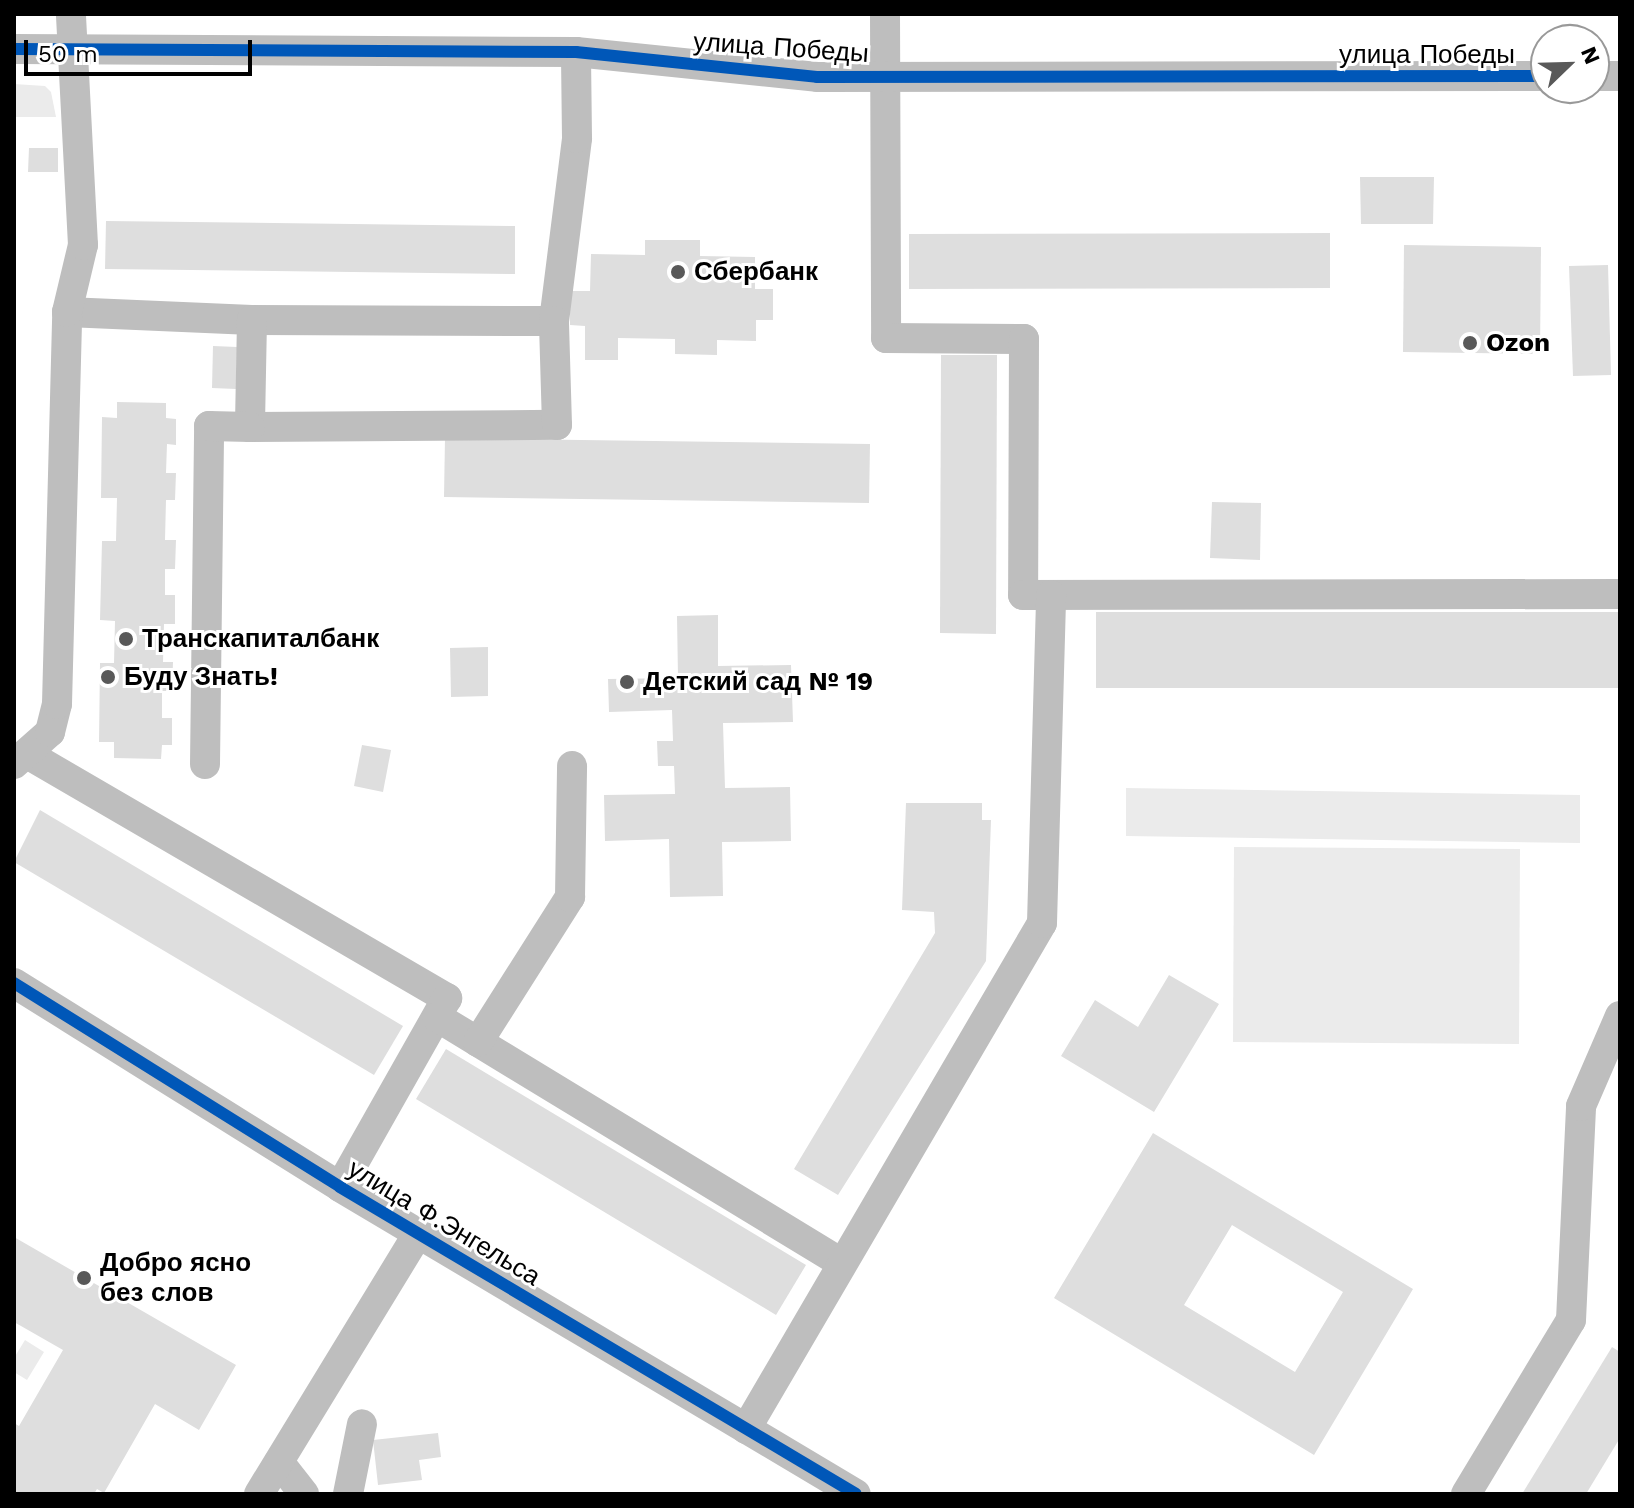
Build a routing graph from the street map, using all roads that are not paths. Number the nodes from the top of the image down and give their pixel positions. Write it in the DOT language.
graph roads {
  1 [pos="71,14"];
  2 [pos="885,14"];
  3 [pos="14,49"];
  4 [pos="73,50"];
  5 [pos="576,52"];
  6 [pos="1530,76"];
  7 [pos="885,78"];
  8 [pos="67,312"];
  9 [pos="252,320"];
  10 [pos="554,321"];
  11 [pos="250,427"];
  12 [pos="1620,594"];
  13 [pos="1051,595"];
  14 [pos="21,760"];
  15 [pos="205,764"];
  16 [pos="572,766"];
  17 [pos="14,983"];
  18 [pos="1620,1016"];
  19 [pos="437,1017"];
  20 [pos="478,1042"];
  21 [pos="340,1187"];
  22 [pos="418,1234"];
  23 [pos="842,1263"];
  24 [pos="362,1424"];
  25 [pos="746,1429"];
  26 [pos="279,1462"];
  27 [pos="827,1485"];
  28 [pos="259,1494"];
  29 [pos="304,1494"];
  30 [pos="348,1494"];
  31 [pos="856,1494"];
  32 [pos="1466,1494"];
  1 -- 4 [label="street"];
  2 -- 7 [label="street"];
  3 -- 4 [label="street, улица Победы"];
  4 -- 5 [label="street, улица Победы"];
  4 -- 8 [label="street"];
  5 -- 7 [label="street, улица Победы"];
  5 -- 10 [label="street"];
  6 -- 7 [label="street, улица Победы"];
  7 -- 13 [label="street"];
  8 -- 9 [label="street"];
  8 -- 14 [label="street"];
  9 -- 10 [label="street"];
  9 -- 11 [label="street"];
  10 -- 11 [label="street"];
  11 -- 15 [label="street"];
  12 -- 13 [label="street"];
  13 -- 23 [label="street"];
  14 -- 19 [label="street"];
  16 -- 20 [label="street"];
  17 -- 21 [label="street, улица Ф.Энгельса"];
  18 -- 32 [label="street"];
  19 -- 20 [label="street"];
  19 -- 21 [label="street"];
  20 -- 23 [label="street"];
  21 -- 22 [label="street, улица Ф.Энгельса"];
  22 -- 25 [label="street, улица Ф.Энгельса"];
  22 -- 26 [label="street"];
  23 -- 25 [label="street"];
  24 -- 30 [label="street"];
  25 -- 27 [label="street, улица Ф.Энгельса"];
  26 -- 28 [label="street"];
  26 -- 29 [label="street"];
  27 -- 31 [label="street, улица Ф.Энгельса"];
}
